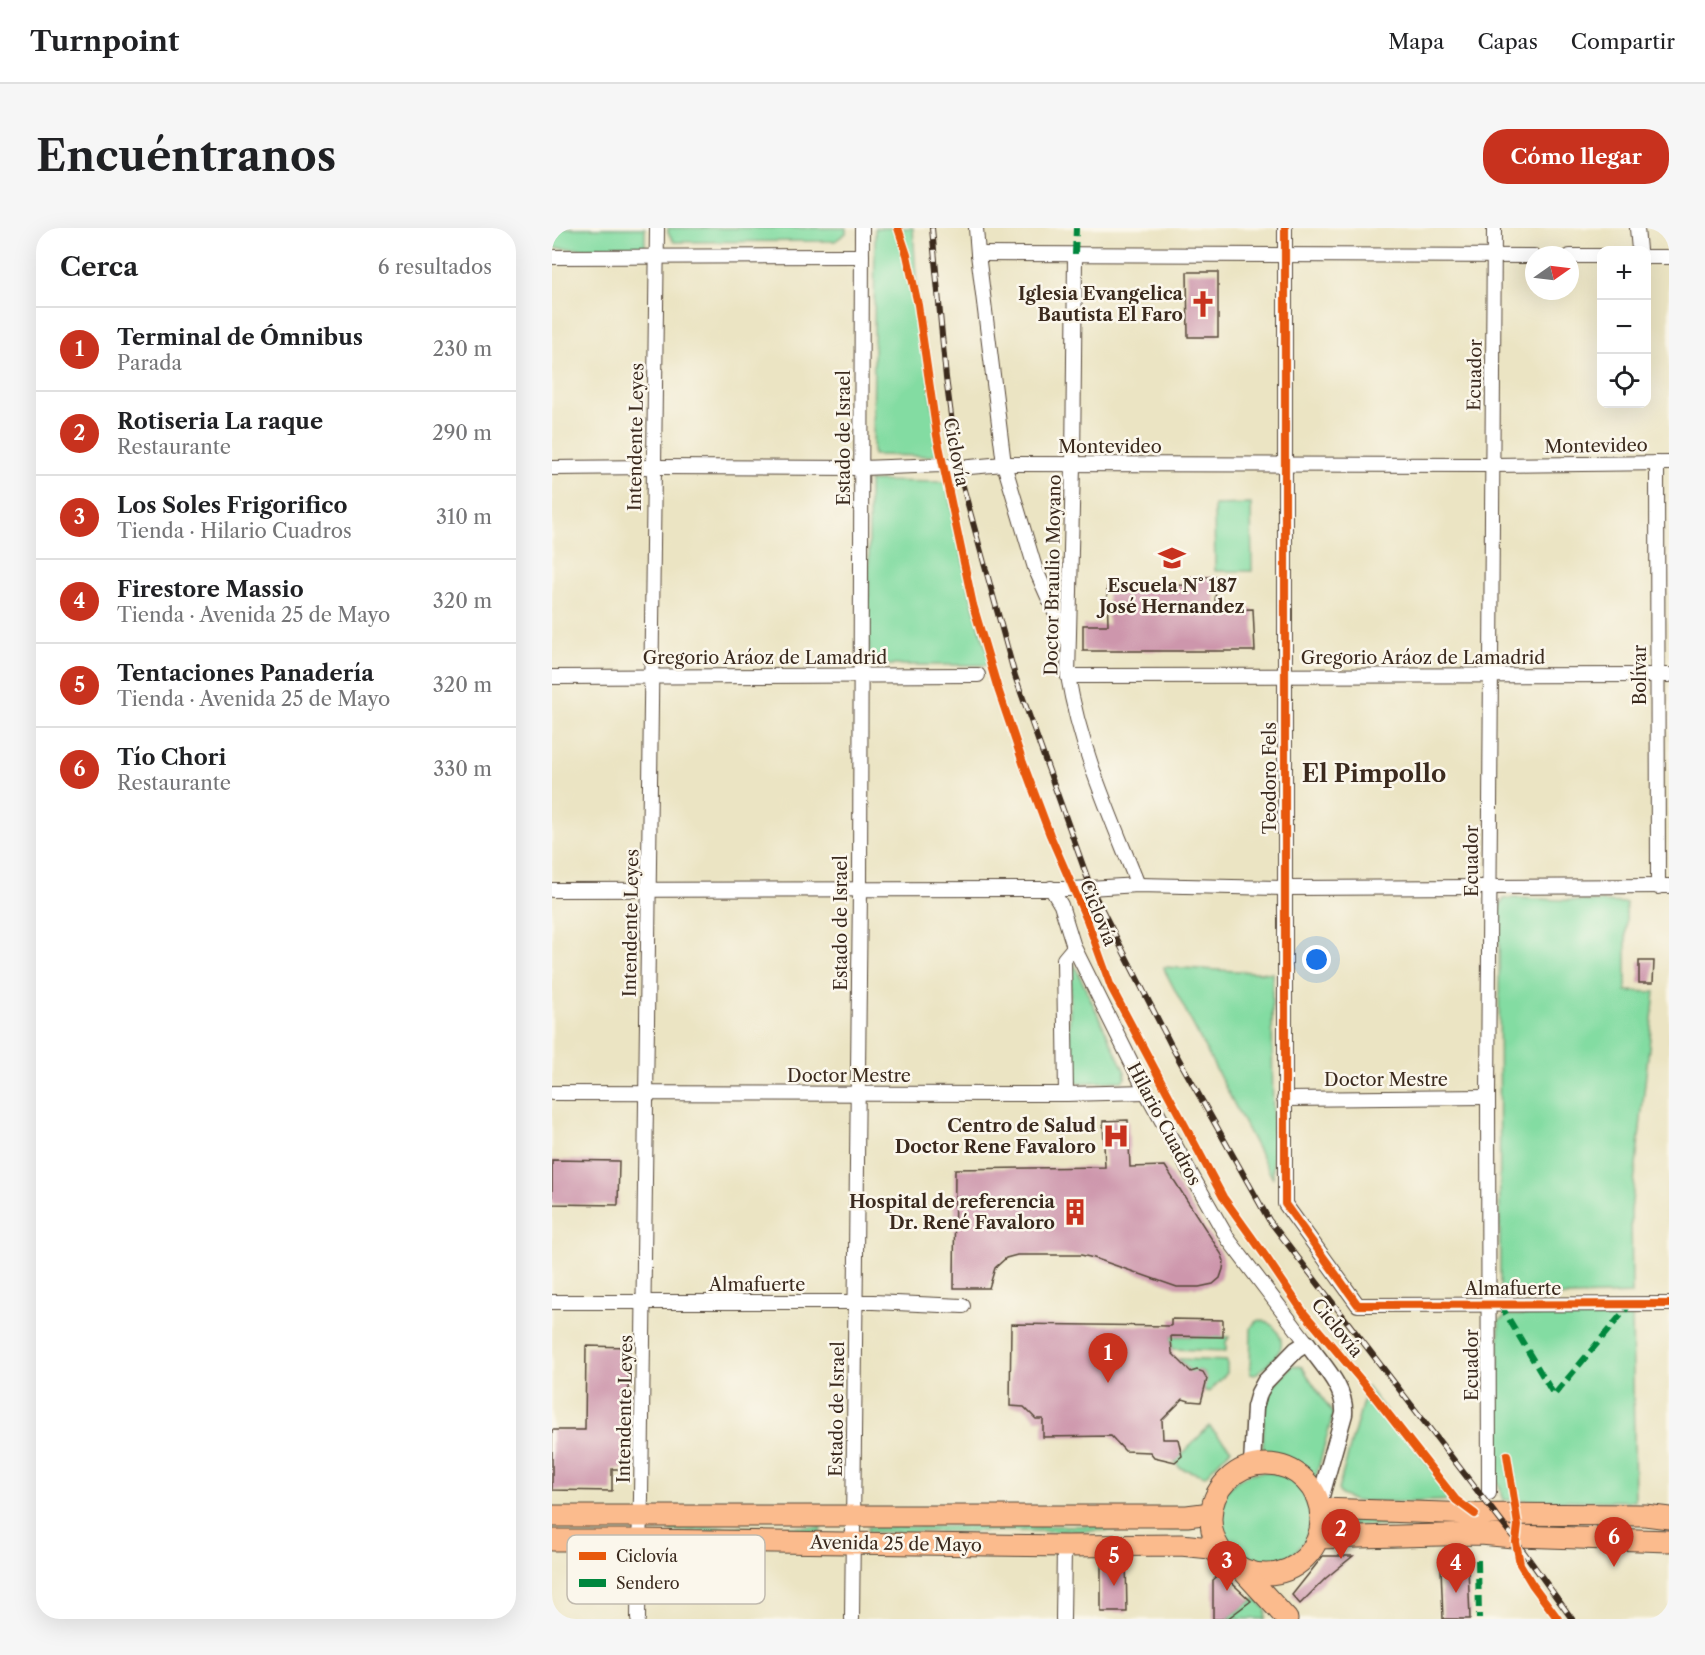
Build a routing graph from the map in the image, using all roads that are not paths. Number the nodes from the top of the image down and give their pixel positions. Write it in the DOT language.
graph roads {
  1 [pos="657,228"];
  2 [pos="861,228"];
  3 [pos="976,228"];
  4 [pos="1285,228"];
  5 [pos="1494,228"];
  6 [pos="1637,228"];
  7 [pos="1639,246"];
  8 [pos="978,254"];
  9 [pos="1075,254"];
  10 [pos="657,256"];
  11 [pos="862,256"];
  12 [pos="1285,256"];
  13 [pos="1494,256"];
  14 [pos="1525,256"];
  15 [pos="1579,256"];
  16 [pos="1597,256"];
  17 [pos="1651,256"];
  18 [pos="1669,256"];
  19 [pos="552,257"];
  20 [pos="1663,463"];
  21 [pos="1004,464"];
  22 [pos="1073,465"];
  23 [pos="1285,465"];
  24 [pos="1492,465"];
  25 [pos="654,466"];
  26 [pos="552,468"];
  27 [pos="862,468"];
  28 [pos="1069,646"];
  29 [pos="978,675"];
  30 [pos="1663,675"];
  31 [pos="552,676"];
  32 [pos="651,676"];
  33 [pos="861,676"];
  34 [pos="1068,676"];
  35 [pos="1491,676"];
  36 [pos="1285,677"];
  37 [pos="1138,885"];
  38 [pos="1490,887"];
  39 [pos="1664,887"];
  40 [pos="1051,888"];
  41 [pos="1285,888"];
  42 [pos="649,889"];
  43 [pos="860,889"];
  44 [pos="552,890"];
  45 [pos="1074,947"];
  46 [pos="552,1092"];
  47 [pos="1146,1092"];
  48 [pos="646,1093"];
  49 [pos="858,1094"];
  50 [pos="1066,1094"];
  51 [pos="1488,1097"];
  52 [pos="1284,1099"];
  53 [pos="552,1302"];
  54 [pos="856,1302"];
  55 [pos="644,1303"];
  56 [pos="1490,1304"];
  57 [pos="1669,1304"];
  58 [pos="1358,1305"];
  59 [pos="963,1306"];
  60 [pos="1307,1343"];
  61 [pos="1252,1465"];
  62 [pos="1489,1493"];
  63 [pos="1320,1506"];
  64 [pos="1211,1513"];
  65 [pos="552,1516"];
  66 [pos="854,1516"];
  67 [pos="641,1517"];
  68 [pos="1669,1518"];
  69 [pos="639,1535"];
  70 [pos="1318,1538"];
  71 [pos="1669,1541"];
  72 [pos="765,1542"];
  73 [pos="852,1544"];
  74 [pos="1064,1546"];
  75 [pos="1236,1565"];
  76 [pos="1282,1572"];
  77 [pos="638,1604"];
  78 [pos="1280,1615"];
  79 [pos="638,1619"];
  80 [pos="852,1619"];
  81 [pos="1063,1619"];
  1 -- 10 [label="street, Intendente Leyes"];
  2 -- 11 [label="street, Estado de Israel"];
  3 -- 8 [label="street"];
  4 -- 12 [label="street, Teodoro Fels"];
  5 -- 13 [label="street, Ecuador"];
  6 -- 7 [label="street"];
  8 -- 9 [label="street"];
  8 -- 21 [label="street"];
  9 -- 12 [label="street"];
  9 -- 22 [label="street, Doctor Braulio Moyano"];
  10 -- 11 [label="street"];
  10 -- 19 [label="street"];
  10 -- 25 [label="street, Intendente Leyes"];
  11 -- 27 [label="street, Estado de Israel"];
  12 -- 13 [label="street"];
  12 -- 23 [label="street, Teodoro Fels"];
  13 -- 14 [label="street"];
  13 -- 24 [label="street, Ecuador"];
  15 -- 16 [label="street"];
  17 -- 18 [label="street"];
  20 -- 24 [label="street, Montevideo"];
  20 -- 30 [label="street, Bolívar"];
  21 -- 22 [label="street, Montevideo"];
  21 -- 27 [label="street, Montevideo"];
  21 -- 28 [label="street"];
  22 -- 23 [label="street, Montevideo"];
  22 -- 28 [label="street, Doctor Braulio Moyano"];
  23 -- 24 [label="street, Montevideo"];
  23 -- 36 [label="street, Teodoro Fels"];
  24 -- 35 [label="street, Ecuador"];
  25 -- 26 [label="street, Montevideo"];
  25 -- 27 [label="street, Montevideo"];
  25 -- 32 [label="street, Intendente Leyes"];
  27 -- 33 [label="street, Estado de Israel"];
  28 -- 34 [label="street, Doctor Braulio Moyano"];
  29 -- 33 [label="street, Gregorio Aráoz de Lamadrid"];
  30 -- 35 [label="street, Gregorio Aráoz de Lamadrid"];
  30 -- 39 [label="street, Bolívar"];
  31 -- 32 [label="street, Gregorio Aráoz de Lamadrid"];
  32 -- 33 [label="street, Gregorio Aráoz de Lamadrid"];
  32 -- 42 [label="street, Intendente Leyes"];
  33 -- 43 [label="street, Estado de Israel"];
  34 -- 36 [label="street, Gregorio Aráoz de Lamadrid"];
  34 -- 37 [label="street, Doctor Braulio Moyano"];
  35 -- 36 [label="street, Gregorio Aráoz de Lamadrid"];
  35 -- 38 [label="street, Ecuador"];
  36 -- 41 [label="street, Teodoro Fels"];
  37 -- 40 [label="street"];
  37 -- 41 [label="street"];
  38 -- 39 [label="street"];
  38 -- 41 [label="street"];
  38 -- 51 [label="street, Ecuador"];
  40 -- 43 [label="street"];
  40 -- 45 [label="street, Hilario Cuadros"];
  41 -- 52 [label="street, Teodoro Fels"];
  42 -- 43 [label="street"];
  42 -- 44 [label="street"];
  42 -- 48 [label="street, Intendente Leyes"];
  43 -- 49 [label="street, Estado de Israel"];
  45 -- 47 [label="street, Hilario Cuadros"];
  45 -- 50 [label="street"];
  46 -- 48 [label="street, Doctor Mestre"];
  47 -- 50 [label="street, Doctor Mestre"];
  47 -- 60 [label="street, Hilario Cuadros"];
  48 -- 49 [label="street, Doctor Mestre"];
  48 -- 55 [label="street, Intendente Leyes"];
  49 -- 50 [label="street, Doctor Mestre"];
  49 -- 54 [label="street, Estado de Israel"];
  51 -- 52 [label="street, Doctor Mestre"];
  51 -- 56 [label="street, Ecuador"];
  52 -- 58 [label="street, Teodoro Fels"];
  53 -- 55 [label="street, Almafuerte"];
  54 -- 55 [label="street, Almafuerte"];
  54 -- 59 [label="street, Almafuerte"];
  54 -- 66 [label="street, Estado de Israel"];
  55 -- 67 [label="street, Intendente Leyes"];
  56 -- 57 [label="street, Almafuerte"];
  56 -- 58 [label="street, Almafuerte"];
  56 -- 62 [label="street, Ecuador"];
  60 -- 61 [label="street"];
  60 -- 63 [label="street, Hilario Cuadros"];
  61 -- 63 [label="main road"];
  61 -- 64 [label="main road"];
  63 -- 68 [label="main road"];
  63 -- 70 [label="main road"];
  64 -- 66 [label="main road, Avenida 25 de Mayo"];
  64 -- 75 [label="main road"];
  65 -- 67 [label="main road, Avenida 25 de Mayo"];
  66 -- 67 [label="main road, Avenida 25 de Mayo"];
  66 -- 73 [label="street, Estado de Israel"];
  67 -- 69 [label="street, Intendente Leyes"];
  70 -- 71 [label="main road"];
  70 -- 76 [label="main road"];
  72 -- 73 [label="main road, Avenida 25 de Mayo"];
  73 -- 74 [label="main road, Avenida 25 de Mayo"];
  73 -- 80 [label="street, Estado de Israel"];
  74 -- 75 [label="main road, Avenida 25 de Mayo"];
  74 -- 81 [label="street"];
  75 -- 76 [label="main road, Avenida 25 de Mayo"];
  75 -- 78 [label="main road"];
  76 -- 78 [label="main road"];
  77 -- 79 [label="street, Intendente Leyes"];
}
